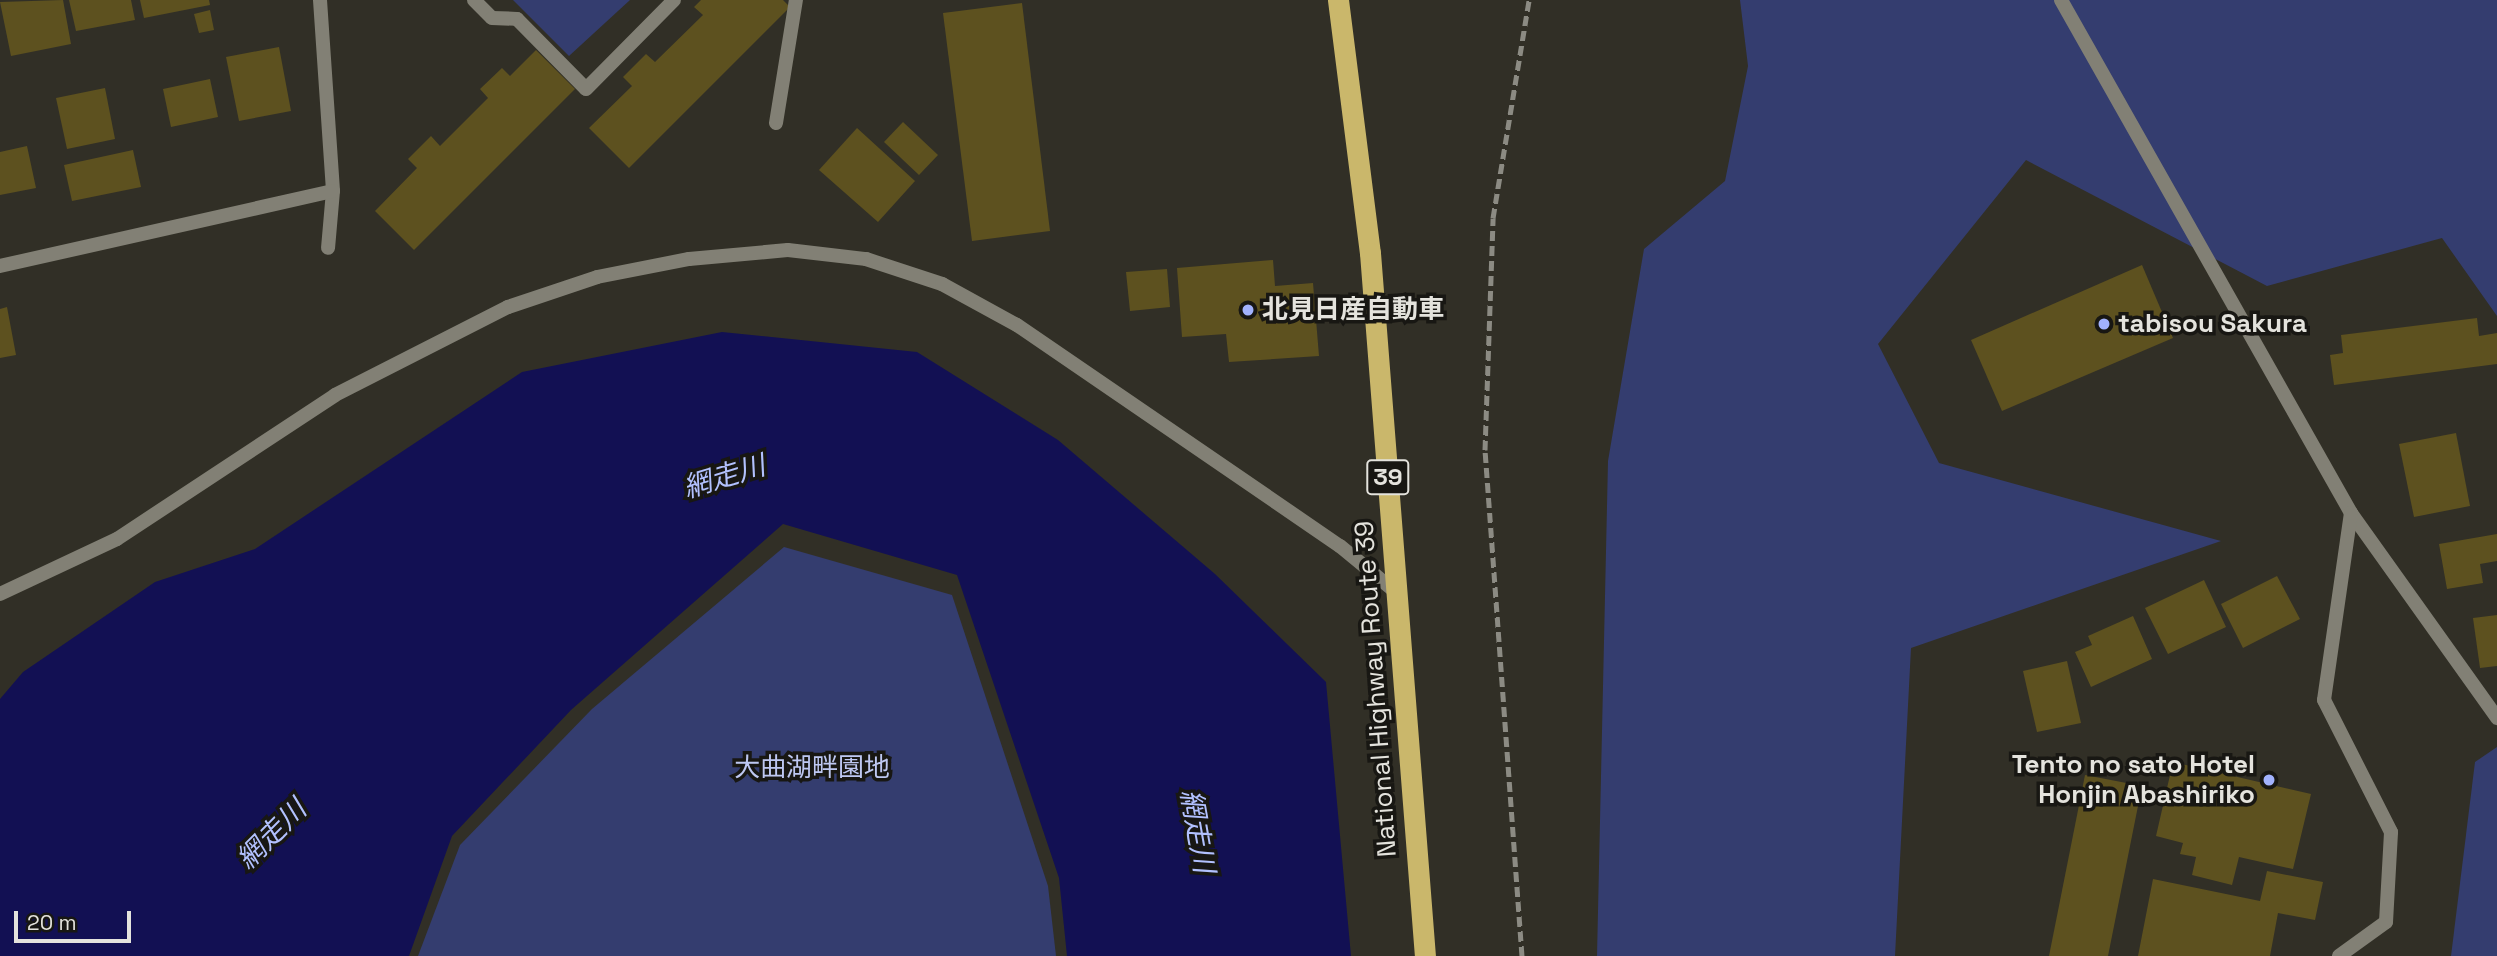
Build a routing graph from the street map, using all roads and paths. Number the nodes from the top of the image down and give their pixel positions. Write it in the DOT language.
graph roads {
  1 [pos="320,0"];
  2 [pos="474,0"];
  3 [pos="674,0"];
  4 [pos="796,0"];
  5 [pos="1338,0"];
  6 [pos="2062,0"];
  7 [pos="776,123"];
  8 [pos="333,191"];
  9 [pos="328,248"];
  10 [pos="0,266"];
  11 [pos="2351,513"];
  12 [pos="1396,593"];
  13 [pos="0,594"];
  14 [pos="2497,718"];
  15 [pos="1425,956"];
  16 [pos="2339,956"];
  1 -- 8 [label="street"];
  2 -- 3 [label="street"];
  4 -- 7 [label="street"];
  5 -- 12 [label="highway, National Highway Route 39 / 39"];
  6 -- 11 [label="street"];
  8 -- 9 [label="street"];
  8 -- 10 [label="street"];
  11 -- 14 [label="street"];
  11 -- 16 [label="street"];
  12 -- 13 [label="street"];
  12 -- 15 [label="highway, National Highway Route 39 / 39"];
}
